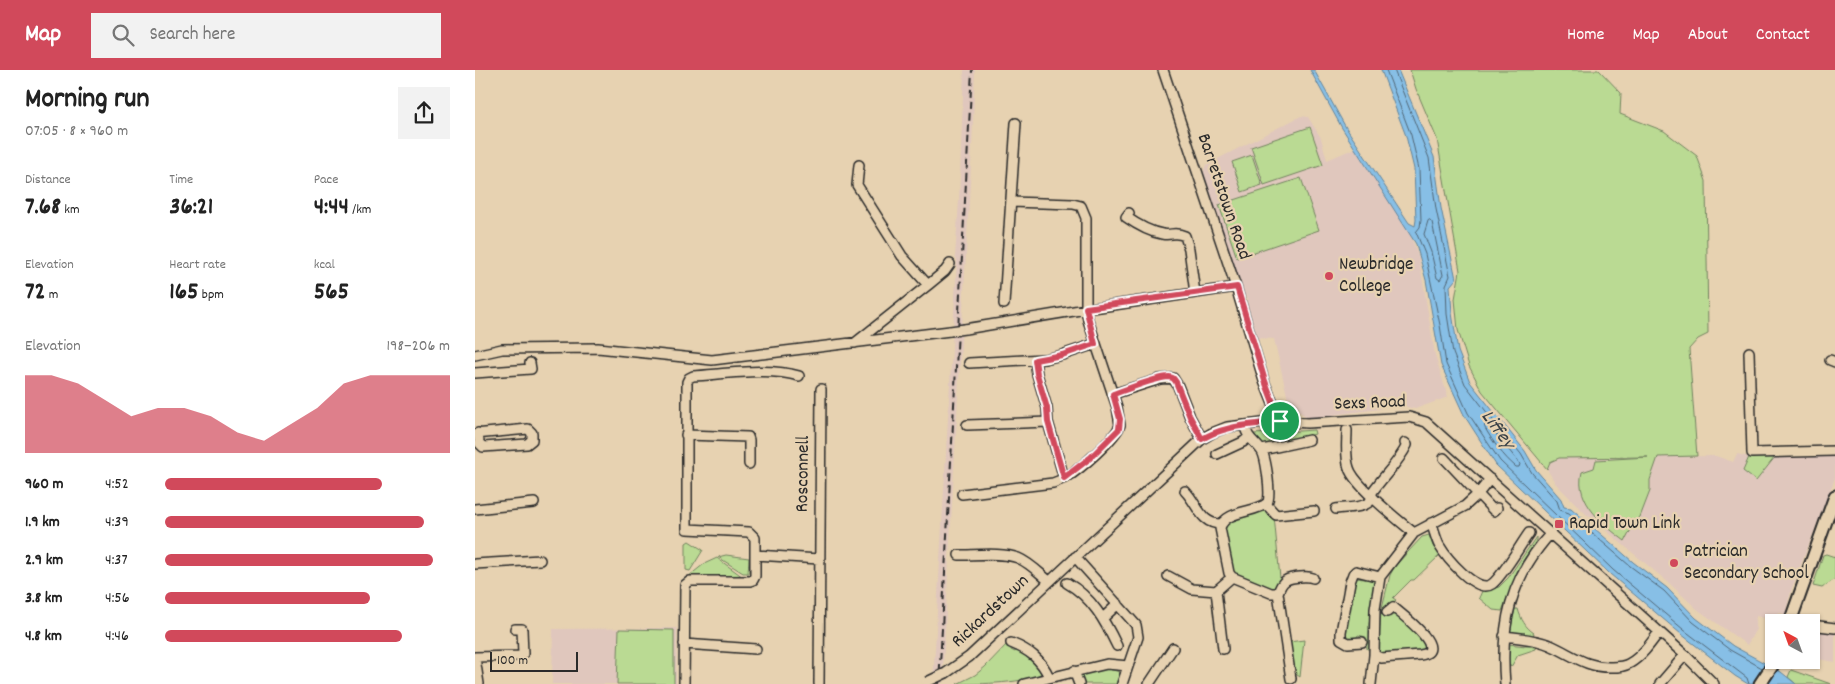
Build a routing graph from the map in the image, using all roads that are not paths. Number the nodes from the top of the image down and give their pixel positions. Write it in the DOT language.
graph roads {
  1 [pos="1163,70"];
  2 [pos="1015,122"];
  3 [pos="859,165"];
  4 [pos="1011,202"];
  5 [pos="1129,213"];
  6 [pos="949,264"];
  7 [pos="928,285"];
  8 [pos="1237,287"];
  9 [pos="1195,293"];
  10 [pos="1005,304"];
  11 [pos="1086,308"];
  12 [pos="855,343"];
  13 [pos="1095,344"];
  14 [pos="1749,352"];
  15 [pos="475,355"];
  16 [pos="1035,360"];
  17 [pos="530,363"];
  18 [pos="969,363"];
  19 [pos="475,373"];
  20 [pos="799,376"];
  21 [pos="821,389"];
  22 [pos="1113,394"];
  23 [pos="1280,421"];
  24 [pos="1048,422"];
  25 [pos="967,425"];
  26 [pos="1244,425"];
  27 [pos="1347,429"];
  28 [pos="477,433"];
  29 [pos="686,434"];
  30 [pos="1248,438"];
  31 [pos="1202,439"];
  32 [pos="1309,440"];
  33 [pos="1405,443"];
  34 [pos="1262,450"];
  35 [pos="1835,451"];
  36 [pos="1217,454"];
  37 [pos="1448,460"];
  38 [pos="749,464"];
  39 [pos="1064,478"];
  40 [pos="1490,478"];
  41 [pos="1185,491"];
  42 [pos="961,494"];
  43 [pos="1478,494"];
  44 [pos="1372,496"];
  45 [pos="1835,496"];
  46 [pos="534,504"];
  47 [pos="1266,504"];
  48 [pos="1497,508"];
  49 [pos="475,509"];
  50 [pos="1336,509"];
  51 [pos="1313,511"];
  52 [pos="1431,523"];
  53 [pos="1221,524"];
  54 [pos="1413,533"];
  55 [pos="1529,533"];
  56 [pos="1551,534"];
  57 [pos="755,555"];
  58 [pos="959,555"];
  59 [pos="1075,557"];
  60 [pos="819,559"];
  61 [pos="540,560"];
  62 [pos="475,564"];
  63 [pos="1168,576"];
  64 [pos="1380,576"];
  65 [pos="1232,577"];
  66 [pos="1313,578"];
  67 [pos="1049,582"];
  68 [pos="1067,583"];
  69 [pos="1216,591"];
  70 [pos="1278,593"];
  71 [pos="1118,604"];
  72 [pos="1387,612"];
  73 [pos="1793,614"];
  74 [pos="1103,618"];
  75 [pos="1820,626"];
  76 [pos="1835,628"];
  77 [pos="515,629"];
  78 [pos="1659,632"];
  79 [pos="1504,636"];
  80 [pos="1011,642"];
  81 [pos="1362,642"];
  82 [pos="684,644"];
  83 [pos="1117,646"];
  84 [pos="1173,648"];
  85 [pos="756,649"];
  86 [pos="1223,649"];
  87 [pos="1375,655"];
  88 [pos="1685,655"];
  89 [pos="475,658"];
  90 [pos="1128,666"];
  91 [pos="1770,669"];
  92 [pos="1074,671"];
  93 [pos="1049,678"];
  94 [pos="1291,679"];
  95 [pos="926,683"];
  96 [pos="479,684"];
  97 [pos="684,684"];
  98 [pos="819,684"];
  99 [pos="1024,684"];
  100 [pos="1079,684"];
  101 [pos="1122,684"];
  102 [pos="1149,684"];
  103 [pos="1371,684"];
  104 [pos="1505,684"];
  105 [pos="1659,684"];
  106 [pos="1714,684"];
  107 [pos="1760,684"];
  1 -- 8 [label="street, Barretstown Road"];
  2 -- 4 [label="street"];
  3 -- 7 [label="street"];
  4 -- 10 [label="street"];
  4 -- 11 [label="street"];
  5 -- 9 [label="street"];
  6 -- 7 [label="street"];
  7 -- 12 [label="street"];
  8 -- 9 [label="street"];
  8 -- 23 [label="street, Barretstown Road"];
  9 -- 11 [label="street"];
  11 -- 12 [label="street, bridge"];
  11 -- 13 [label="street"];
  12 -- 15 [label="street"];
  13 -- 16 [label="street"];
  13 -- 22 [label="street"];
  14 -- 35 [label="street"];
  16 -- 18 [label="street"];
  16 -- 24 [label="street"];
  17 -- 19 [label="street"];
  20 -- 29 [label="street"];
  21 -- 60 [label="street, Rosconnell"];
  22 -- 31 [label="street"];
  22 -- 39 [label="street"];
  23 -- 26 [label="street, Sexs Road"];
  23 -- 40 [label="street, Sexs Road"];
  24 -- 25 [label="street"];
  24 -- 39 [label="street"];
  26 -- 30 [label="street"];
  26 -- 31 [label="street, Sexs Road"];
  27 -- 44 [label="street"];
  28 -- 28 [label="street"];
  29 -- 38 [label="street"];
  29 -- 57 [label="street"];
  30 -- 34 [label="street"];
  30 -- 36 [label="street"];
  31 -- 59 [label="street, Sexs Road"];
  32 -- 34 [label="street"];
  33 -- 44 [label="street"];
  34 -- 47 [label="street"];
  37 -- 43 [label="street"];
  39 -- 42 [label="street"];
  40 -- 43 [label="street"];
  40 -- 56 [label="street, Sexs Road"];
  41 -- 53 [label="street"];
  43 -- 48 [label="street"];
  43 -- 52 [label="street"];
  44 -- 50 [label="street"];
  44 -- 54 [label="street"];
  45 -- 73 [label="main road"];
  46 -- 49 [label="street"];
  47 -- 51 [label="street"];
  47 -- 53 [label="street"];
  52 -- 54 [label="street"];
  52 -- 55 [label="street"];
  53 -- 65 [label="street"];
  54 -- 64 [label="street"];
  56 -- 78 [label="street, Sexs Road"];
  56 -- 79 [label="street"];
  57 -- 60 [label="street"];
  57 -- 82 [label="street"];
  58 -- 67 [label="street"];
  59 -- 67 [label="street, Rickardstown"];
  59 -- 71 [label="street"];
  60 -- 98 [label="street, Rosconnell"];
  61 -- 62 [label="street"];
  63 -- 69 [label="street"];
  64 -- 81 [label="street"];
  64 -- 87 [label="street"];
  65 -- 69 [label="street"];
  65 -- 70 [label="street"];
  66 -- 70 [label="street"];
  67 -- 95 [label="street, Rickardstown, bridge"];
  68 -- 74 [label="street"];
  69 -- 86 [label="street"];
  70 -- 94 [label="street"];
  71 -- 74 [label="street"];
  71 -- 90 [label="street"];
  72 -- 87 [label="street"];
  74 -- 83 [label="street"];
  75 -- 76 [label="street"];
  77 -- 89 [label="street"];
  78 -- 79 [label="street"];
  78 -- 88 [label="street, Sexs Road"];
  79 -- 104 [label="street"];
  80 -- 93 [label="street"];
  82 -- 85 [label="street"];
  82 -- 97 [label="street"];
  84 -- 102 [label="street"];
  87 -- 103 [label="street"];
  88 -- 105 [label="street"];
  88 -- 106 [label="street, Sexs Road"];
  89 -- 96 [label="street"];
  90 -- 92 [label="street"];
  90 -- 101 [label="street"];
  91 -- 107 [label="main road"];
  92 -- 93 [label="street"];
  92 -- 100 [label="street"];
  93 -- 99 [label="street"];
}
